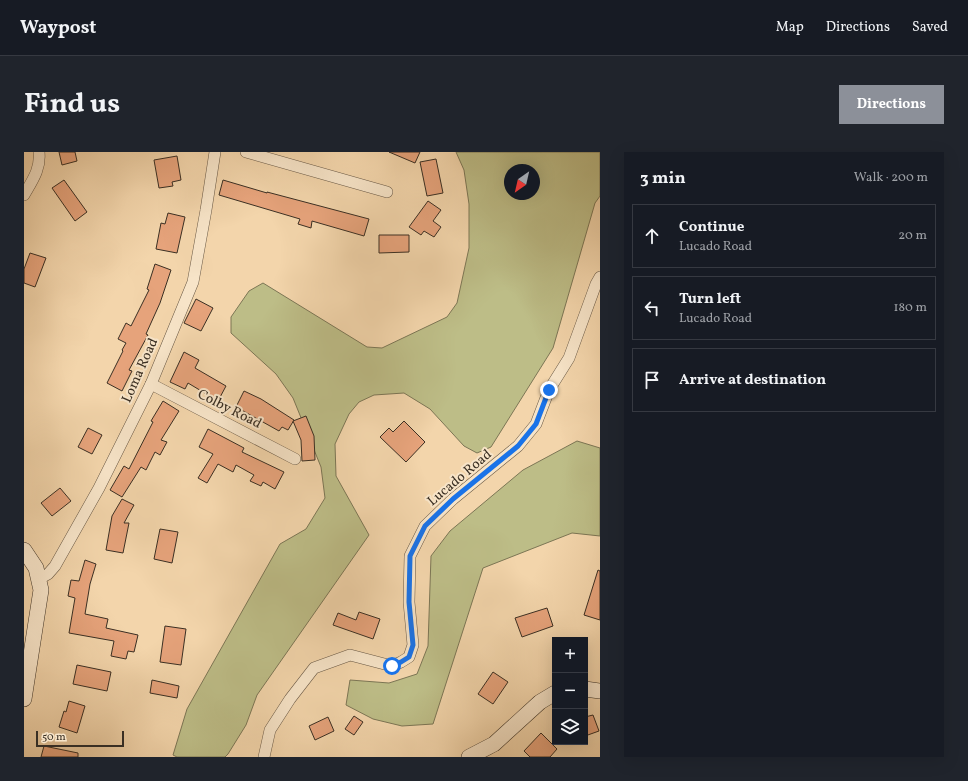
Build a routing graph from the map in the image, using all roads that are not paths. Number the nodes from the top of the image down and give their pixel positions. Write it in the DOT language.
graph roads {
  1 [pos="39,152"];
  2 [pos="215,152"];
  3 [pos="246,152"];
  4 [pos="388,192"];
  5 [pos="24,194"];
  6 [pos="600,277"];
  7 [pos="151,384"];
  8 [pos="295,459"];
  9 [pos="24,550"];
  10 [pos="39,579"];
  11 [pos="588,689"];
  12 [pos="600,691"];
  13 [pos="552,695"];
  14 [pos="24,699"];
  15 [pos="264,757"];
  16 [pos="469,757"];
  1 -- 5 [label="street"];
  2 -- 7 [label="street, Loma Road"];
  3 -- 4 [label="street"];
  6 -- 15 [label="street, Lucado Road"];
  7 -- 8 [label="street, Colby Road"];
  7 -- 10 [label="street, Loma Road"];
  9 -- 10 [label="street"];
  10 -- 14 [label="street"];
  11 -- 12 [label="street"];
  13 -- 16 [label="street"];
}
